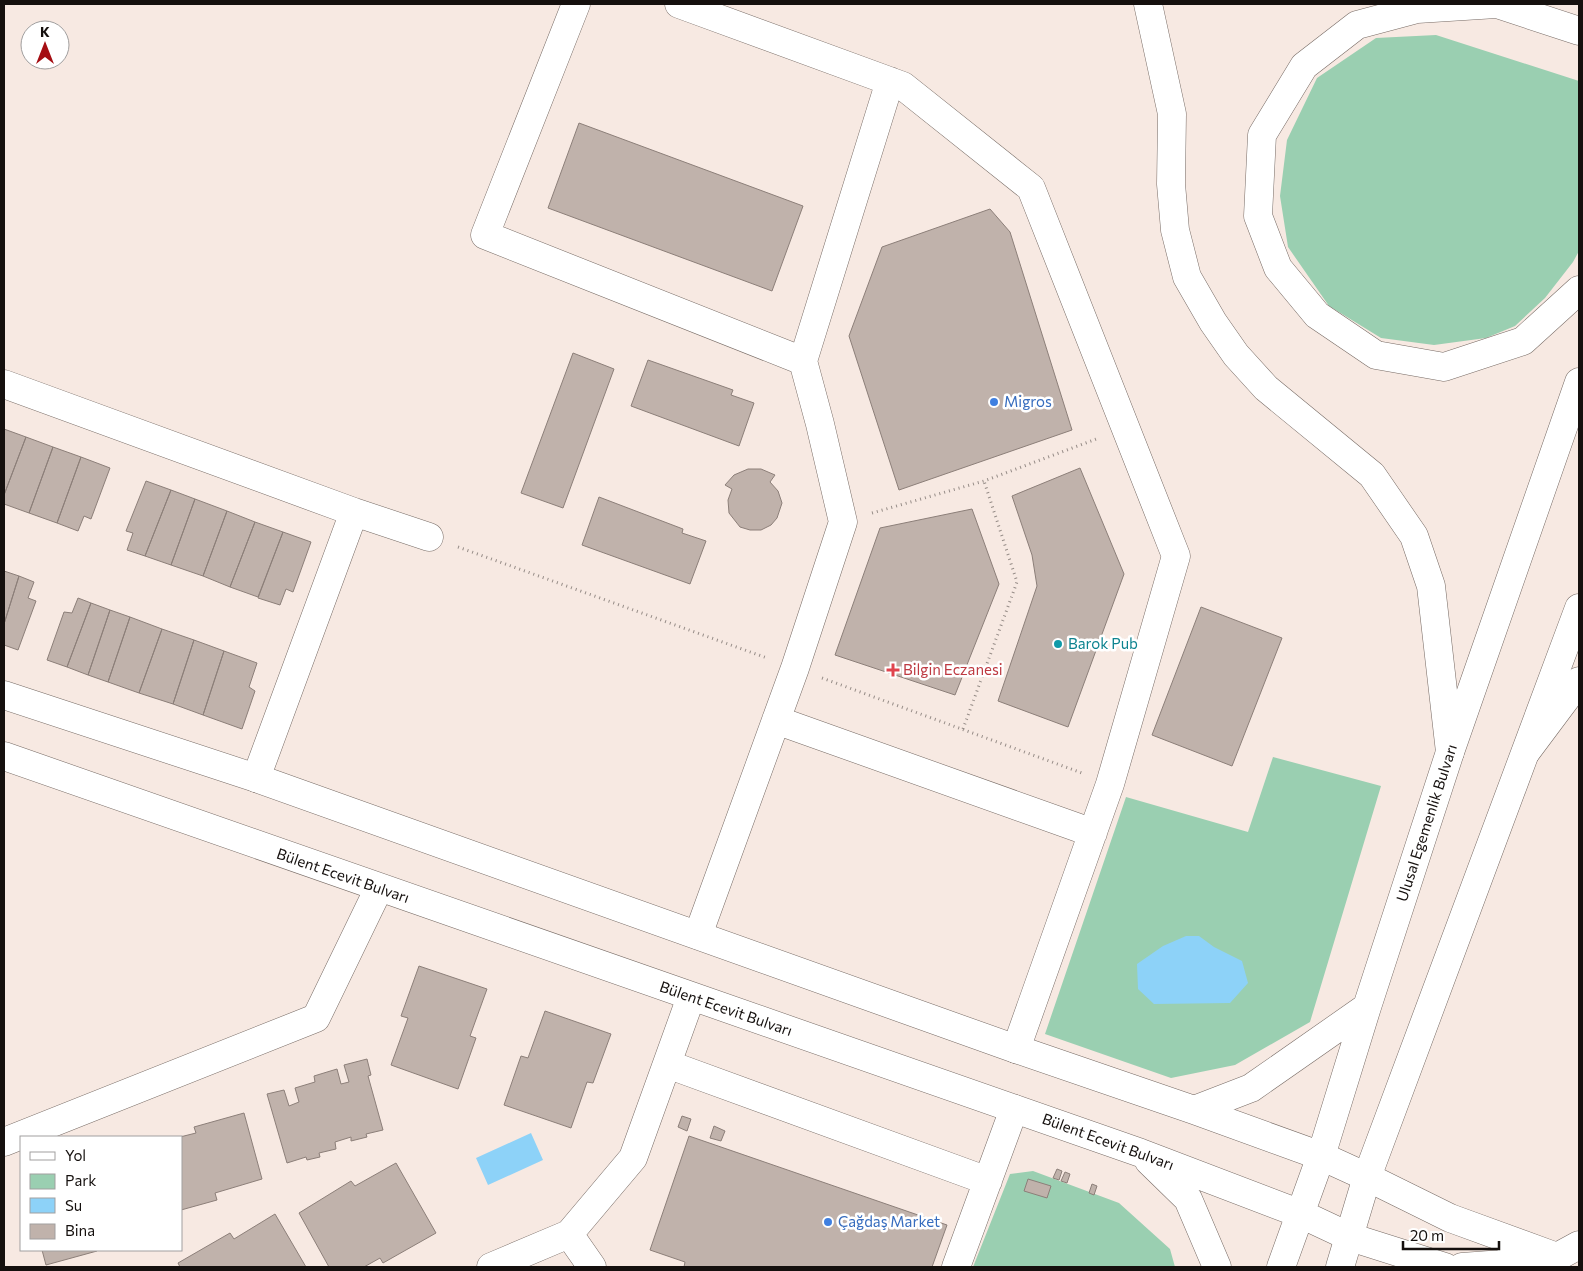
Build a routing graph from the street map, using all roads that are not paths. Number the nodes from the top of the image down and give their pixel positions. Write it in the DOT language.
graph roads {
  1 [pos="576,4"];
  2 [pos="679,4"];
  3 [pos="1148,4"];
  4 [pos="1497,4"];
  5 [pos="1579,31"];
  6 [pos="890,81"];
  7 [pos="1579,290"];
  8 [pos="803,361"];
  9 [pos="1579,382"];
  10 [pos="4,384"];
  11 [pos="354,512"];
  12 [pos="429,537"];
  13 [pos="1579,608"];
  14 [pos="1579,681"];
  15 [pos="4,695"];
  16 [pos="776,720"];
  17 [pos="1450,752"];
  18 [pos="1526,752"];
  19 [pos="4,756"];
  20 [pos="256,778"];
  21 [pos="1093,832"];
  22 [pos="379,888"];
  23 [pos="698,934"];
  24 [pos="691,997"];
  25 [pos="1367,1007"];
  26 [pos="1016,1049"];
  27 [pos="667,1064"];
  28 [pos="1014,1109"];
  29 [pos="1194,1110"];
  30 [pos="4,1142"];
  31 [pos="1141,1153"];
  32 [pos="1321,1156"];
  33 [pos="1367,1177"];
  34 [pos="988,1181"];
  35 [pos="1301,1214"];
  36 [pos="569,1234"];
  37 [pos="1350,1237"];
  38 [pos="1563,1259"];
  39 [pos="491,1267"];
  40 [pos="592,1267"];
  41 [pos="956,1267"];
  42 [pos="1217,1267"];
  43 [pos="1281,1267"];
  44 [pos="1340,1267"];
  45 [pos="1445,1267"];
  46 [pos="1462,1267"];
  1 -- 8 [label="main road"];
  2 -- 6 [label="main road"];
  3 -- 17 [label="main road"];
  4 -- 5 [label="main road"];
  4 -- 7 [label="main road"];
  6 -- 8 [label="main road"];
  6 -- 21 [label="main road"];
  8 -- 16 [label="main road"];
  9 -- 17 [label="main road, Ulusal Egemenlik Bulvarı"];
  10 -- 11 [label="main road"];
  11 -- 12 [label="main road"];
  11 -- 20 [label="main road"];
  13 -- 18 [label="main road"];
  14 -- 18 [label="main road"];
  15 -- 20 [label="main road"];
  16 -- 21 [label="main road"];
  16 -- 23 [label="main road"];
  17 -- 25 [label="main road, Ulusal Egemenlik Bulvarı"];
  18 -- 33 [label="main road"];
  19 -- 22 [label="main road, Bülent Ecevit Bulvarı"];
  20 -- 23 [label="main road"];
  21 -- 26 [label="main road"];
  22 -- 24 [label="main road, Bülent Ecevit Bulvarı"];
  22 -- 30 [label="main road"];
  23 -- 26 [label="main road"];
  24 -- 27 [label="main road"];
  24 -- 28 [label="main road, Bülent Ecevit Bulvarı"];
  25 -- 29 [label="main road"];
  25 -- 32 [label="main road, Ulusal Egemenlik Bulvarı"];
  26 -- 29 [label="main road"];
  27 -- 34 [label="main road"];
  27 -- 36 [label="main road"];
  28 -- 31 [label="main road, Bülent Ecevit Bulvarı"];
  28 -- 34 [label="main road"];
  29 -- 32 [label="main road"];
  31 -- 35 [label="main road, Bülent Ecevit Bulvarı"];
  31 -- 42 [label="main road"];
  32 -- 33 [label="main road"];
  32 -- 35 [label="main road, Ulusal Egemenlik Bulvarı"];
  33 -- 37 [label="main road"];
  33 -- 38 [label="main road"];
  34 -- 41 [label="main road"];
  35 -- 37 [label="main road, Bülent Ecevit Bulvarı"];
  35 -- 43 [label="main road, Ulusal Egemenlik Bulvarı"];
  36 -- 39 [label="main road"];
  36 -- 40 [label="main road"];
  37 -- 44 [label="main road"];
  37 -- 45 [label="main road, Bülent Ecevit Bulvarı"];
  38 -- 46 [label="main road"];
}
